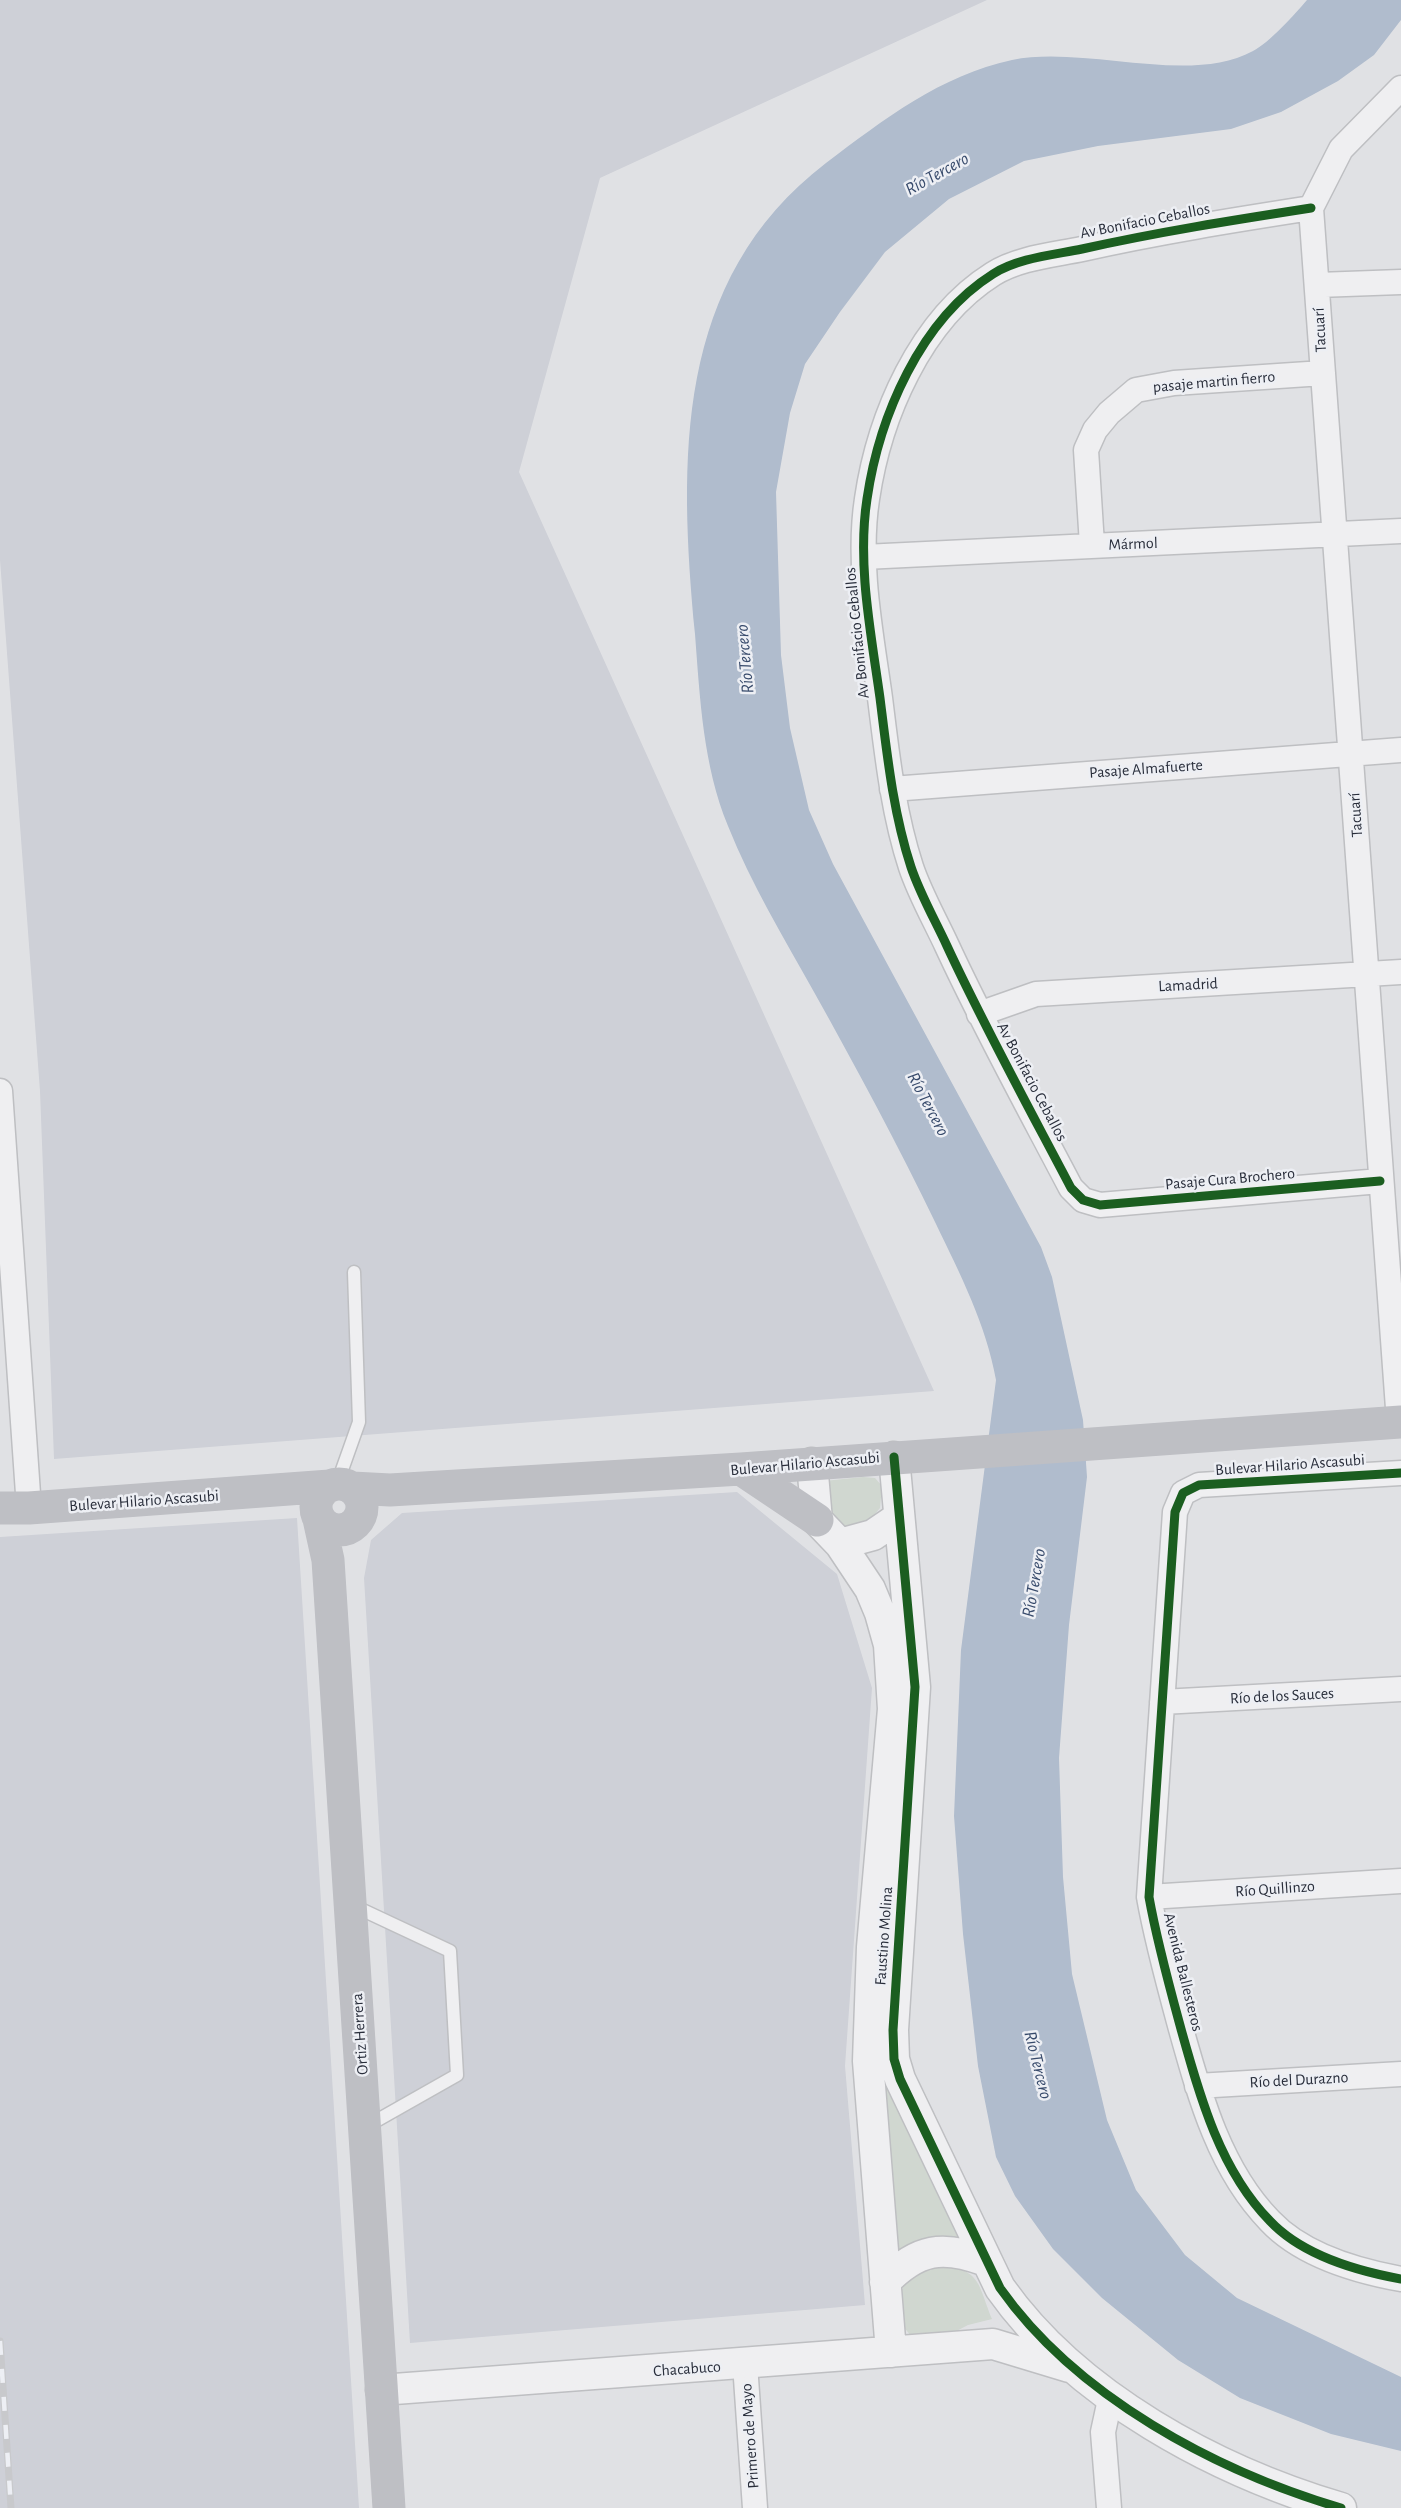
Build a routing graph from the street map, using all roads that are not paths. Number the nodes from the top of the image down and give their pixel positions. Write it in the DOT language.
graph roads {
  1 [pos="1401,88"];
  2 [pos="1311,208"];
  3 [pos="1401,282"];
  4 [pos="1318,285"];
  5 [pos="1323,373"];
  6 [pos="1401,531"];
  7 [pos="1336,535"];
  8 [pos="1092,545"];
  9 [pos="864,557"];
  10 [pos="1401,750"];
  11 [pos="1351,753"];
  12 [pos="892,789"];
  13 [pos="1401,972"];
  14 [pos="1367,974"];
  15 [pos="979,1014"];
  16 [pos="0,1091"];
  17 [pos="1380,1181"];
  18 [pos="1083,1200"];
  19 [pos="354,1272"];
  20 [pos="1400,1422"];
  21 [pos="894,1457"];
  22 [pos="812,1463"];
  23 [pos="741,1470"];
  24 [pos="1401,1473"];
  25 [pos="1183,1493"];
  26 [pos="331,1501"];
  27 [pos="15,1508"];
  28 [pos="898,1518"];
  29 [pos="817,1520"];
  30 [pos="840,1544"];
  31 [pos="1401,1689"];
  32 [pos="1162,1702"];
  33 [pos="1401,1881"];
  34 [pos="1149,1897"];
  35 [pos="352,1904"];
  36 [pos="1401,2074"];
  37 [pos="1197,2086"];
  38 [pos="366,2127"];
  39 [pos="986,2261"];
  40 [pos="1401,2279"];
  41 [pos="885,2282"];
  42 [pos="1015,2309"];
  43 [pos="993,2344"];
  44 [pos="891,2352"];
  45 [pos="745,2364"];
  46 [pos="1070,2367"];
  47 [pos="381,2390"];
  48 [pos="1111,2395"];
  49 [pos="389,2508"];
  50 [pos="755,2508"];
  51 [pos="1109,2508"];
  52 [pos="1341,2508"];
  1 -- 2 [label="street"];
  2 -- 4 [label="street, Tacuarí"];
  2 -- 9 [label="street, Av Bonifacio Ceballos"];
  3 -- 4 [label="street"];
  4 -- 5 [label="street, Tacuarí"];
  5 -- 7 [label="street, Tacuarí"];
  5 -- 8 [label="street, pasaje martin fierro"];
  6 -- 7 [label="street, Mármol"];
  7 -- 8 [label="street, Mármol"];
  7 -- 11 [label="street, Tacuarí"];
  8 -- 9 [label="street, Mármol"];
  9 -- 12 [label="street, Av Bonifacio Ceballos"];
  10 -- 11 [label="street, Pasaje Almafuerte"];
  11 -- 12 [label="street, Pasaje Almafuerte"];
  11 -- 14 [label="street, Tacuarí"];
  12 -- 15 [label="street, Av Bonifacio Ceballos"];
  13 -- 14 [label="street, Lamadrid"];
  14 -- 15 [label="street, Lamadrid"];
  14 -- 17 [label="street, Tacuarí"];
  15 -- 18 [label="street, Av Bonifacio Ceballos"];
  16 -- 27 [label="street"];
  17 -- 18 [label="street, Pasaje Cura Brochero"];
  17 -- 20 [label="street, Tacuarí"];
  19 -- 26 [label="lane"];
  20 -- 21 [label="main road, Bulevar Hilario Ascasubi"];
  21 -- 22 [label="main road, Bulevar Hilario Ascasubi"];
  21 -- 28 [label="street, Faustino Molina"];
  22 -- 23 [label="main road, Bulevar Hilario Ascasubi"];
  22 -- 29 [label="street"];
  23 -- 26 [label="main road, Bulevar Hilario Ascasubi"];
  23 -- 29 [label="main road"];
  24 -- 25 [label="street, Bulevar Hilario Ascasubi"];
  25 -- 32 [label="street, Avenida Ballesteros"];
  26 -- 27 [label="main road, Bulevar Hilario Ascasubi"];
  26 -- 35 [label="main road, Ortiz Herrera"];
  28 -- 30 [label="street"];
  28 -- 39 [label="street, Faustino Molina"];
  29 -- 30 [label="street, Faustino Molina"];
  30 -- 41 [label="street, Faustino Molina"];
  31 -- 32 [label="street, Río de los Sauces"];
  32 -- 34 [label="street, Avenida Ballesteros"];
  33 -- 34 [label="street, Río Quillinzo"];
  34 -- 37 [label="street, Avenida Ballesteros"];
  35 -- 38 [label="main road, Ortiz Herrera"];
  35 -- 38 [label="lane"];
  36 -- 37 [label="street, Río del Durazno"];
  37 -- 40 [label="street, Avenida Ballesteros"];
  38 -- 47 [label="main road, Ortiz Herrera"];
  39 -- 41 [label="street"];
  39 -- 42 [label="street, Faustino Molina"];
  41 -- 44 [label="street, Faustino Molina"];
  42 -- 43 [label="street"];
  42 -- 46 [label="street, Faustino Molina"];
  43 -- 44 [label="street, Chacabuco"];
  43 -- 46 [label="street"];
  44 -- 45 [label="street, Chacabuco"];
  45 -- 47 [label="street, Chacabuco"];
  45 -- 50 [label="street, Primero de Mayo"];
  46 -- 48 [label="street"];
  47 -- 49 [label="main road, Ortiz Herrera"];
  48 -- 51 [label="street"];
  48 -- 52 [label="street"];
}
